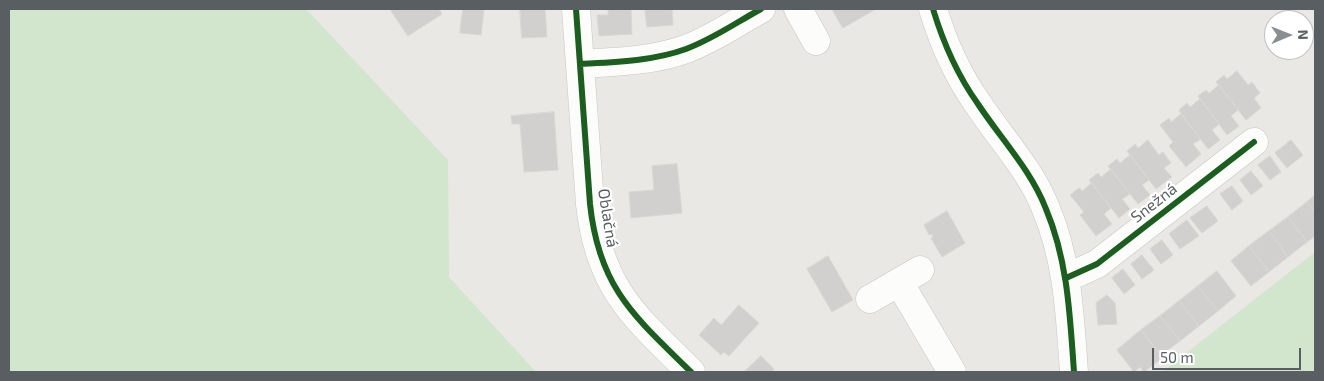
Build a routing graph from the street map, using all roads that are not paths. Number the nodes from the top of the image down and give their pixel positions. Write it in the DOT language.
graph roads {
  1 [pos="576,9"];
  2 [pos="761,9"];
  3 [pos="798,9"];
  4 [pos="933,9"];
  5 [pos="816,41"];
  6 [pos="580,64"];
  7 [pos="1254,142"];
  8 [pos="1066,278"];
  9 [pos="870,299"];
  10 [pos="691,372"];
  11 [pos="952,372"];
  12 [pos="1074,372"];
  1 -- 6 [label="street, Oblačná"];
  2 -- 6 [label="street"];
  3 -- 5 [label="street"];
  4 -- 8 [label="street"];
  6 -- 10 [label="street, Oblačná"];
  7 -- 8 [label="street, Snežná"];
  8 -- 12 [label="street"];
  9 -- 11 [label="street"];
}
